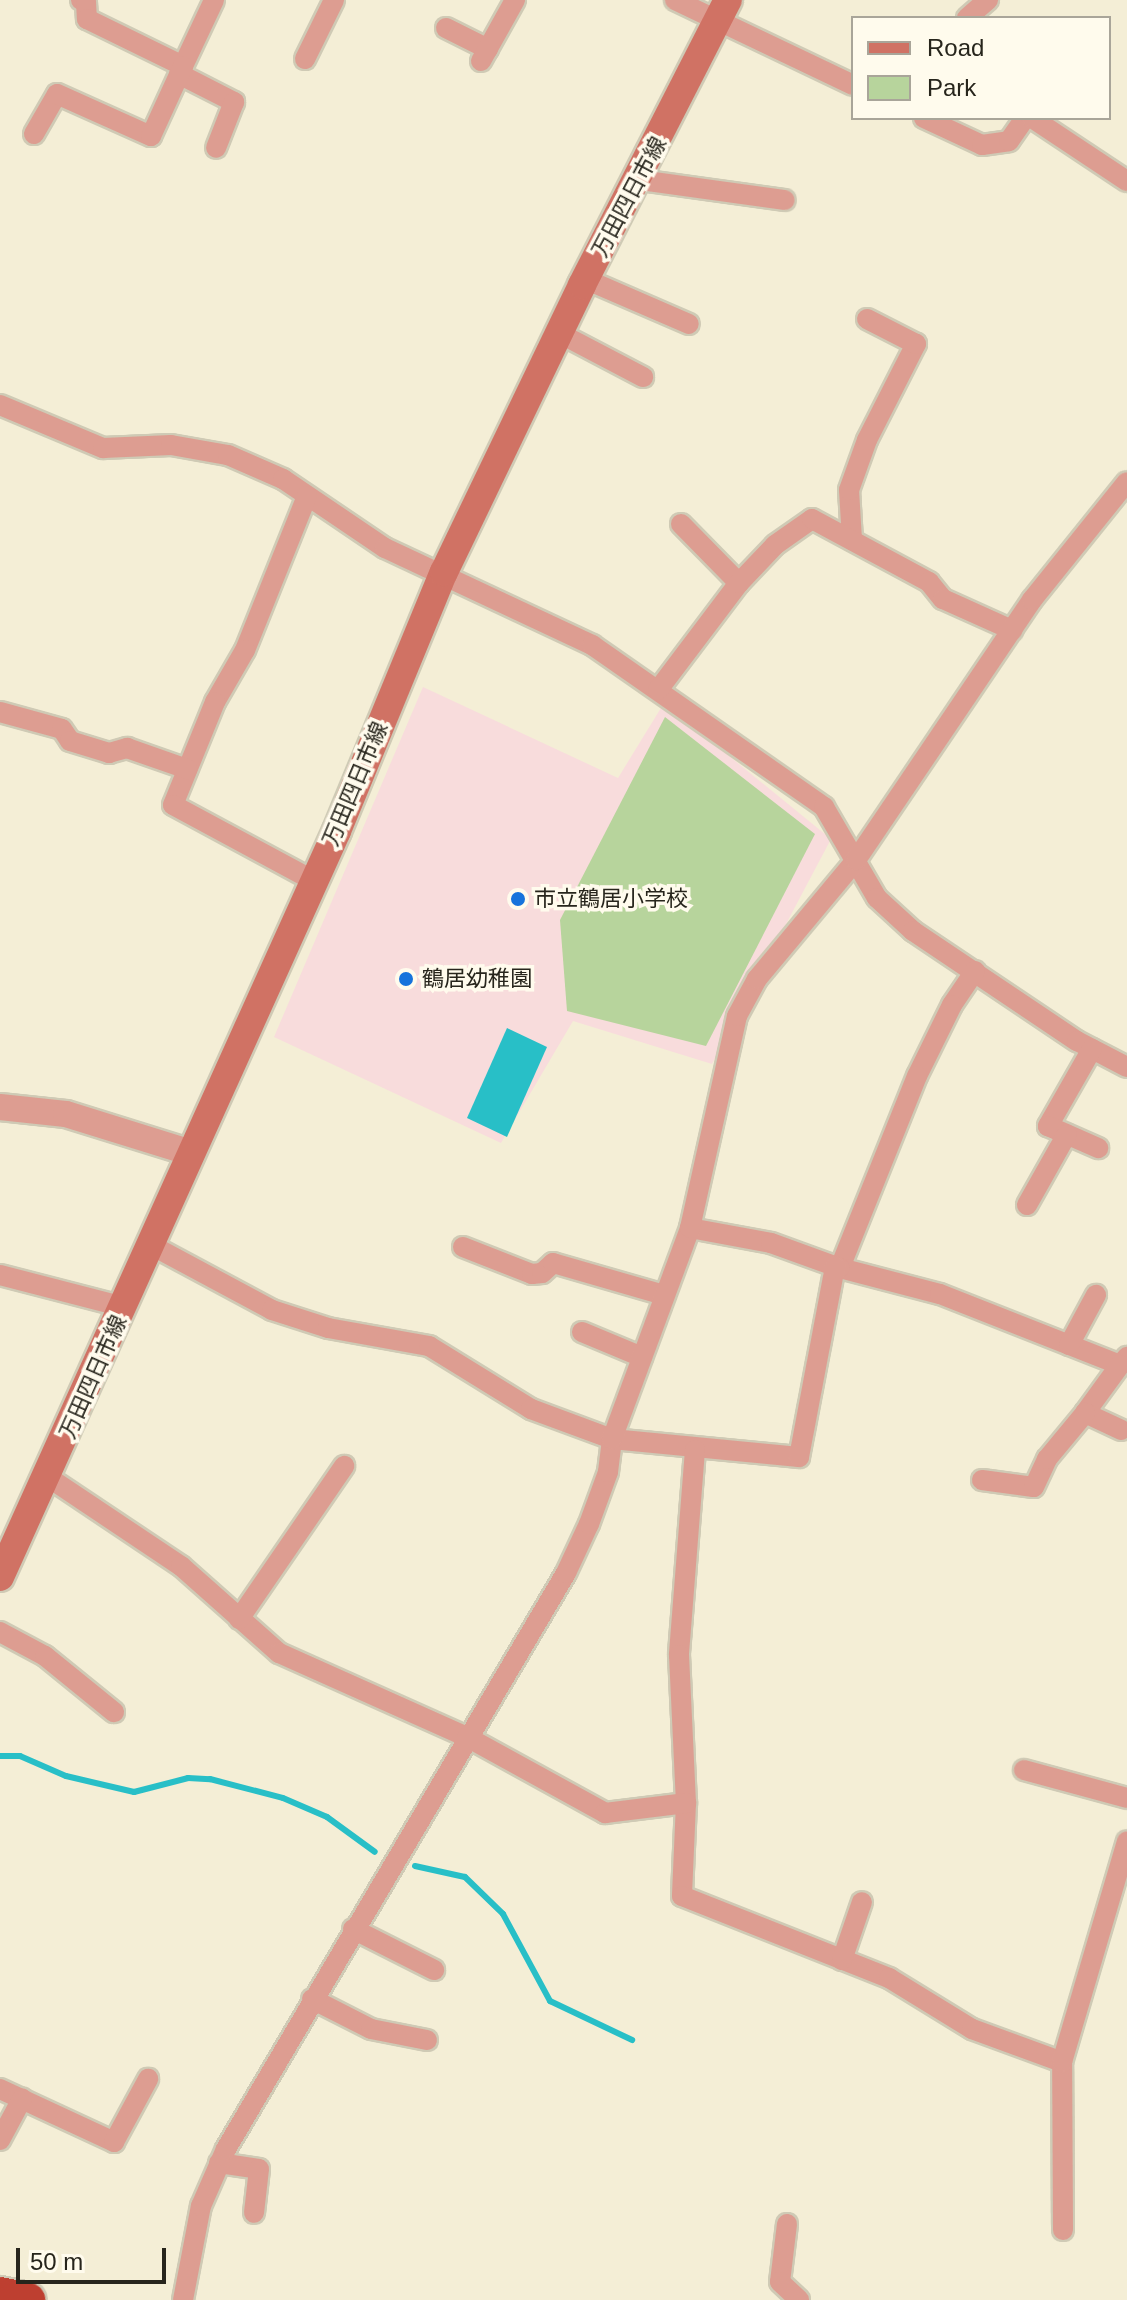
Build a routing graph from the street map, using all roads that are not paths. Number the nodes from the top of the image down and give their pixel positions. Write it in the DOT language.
graph roads {
  1 [pos="214,0"];
  2 [pos="334,0"];
  3 [pos="515,0"];
  4 [pos="675,0"];
  5 [pos="988,0"];
  6 [pos="85,1"];
  7 [pos="723,10"];
  8 [pos="969,16"];
  9 [pos="446,28"];
  10 [pos="305,59"];
  11 [pos="181,70"];
  12 [pos="851,84"];
  13 [pos="928,120"];
  14 [pos="1024,120"];
  15 [pos="1035,120"];
  16 [pos="34,134"];
  17 [pos="216,148"];
  18 [pos="640,180"];
  19 [pos="1127,181"];
  20 [pos="785,200"];
  21 [pos="585,279"];
  22 [pos="867,319"];
  23 [pos="689,324"];
  24 [pos="559,333"];
  25 [pos="643,377"];
  26 [pos="0,405"];
  27 [pos="1127,482"];
  28 [pos="307,496"];
  29 [pos="681,524"];
  30 [pos="852,540"];
  31 [pos="444,572"];
  32 [pos="739,583"];
  33 [pos="1012,630"];
  34 [pos="658,690"];
  35 [pos="0,712"];
  36 [pos="187,769"];
  37 [pos="856,860"];
  38 [pos="314,881"];
  39 [pos="975,971"];
  40 [pos="1092,1049"];
  41 [pos="1127,1067"];
  42 [pos="0,1107"];
  43 [pos="1067,1134"];
  44 [pos="1098,1148"];
  45 [pos="191,1153"];
  46 [pos="1027,1205"];
  47 [pos="690,1228"];
  48 [pos="151,1245"];
  49 [pos="463,1247"];
  50 [pos="837,1267"];
  51 [pos="0,1275"];
  52 [pos="664,1295"];
  53 [pos="1096,1295"];
  54 [pos="124,1307"];
  55 [pos="582,1332"];
  56 [pos="1069,1345"];
  57 [pos="642,1357"];
  58 [pos="1123,1361"];
  59 [pos="1085,1413"];
  60 [pos="1121,1430"];
  61 [pos="612,1439"];
  62 [pos="695,1450"];
  63 [pos="344,1466"];
  64 [pos="48,1477"];
  65 [pos="982,1480"];
  66 [pos="0,1577"];
  67 [pos="239,1619"];
  68 [pos="0,1632"];
  69 [pos="114,1712"];
  70 [pos="467,1737"];
  71 [pos="1024,1770"];
  72 [pos="1127,1798"];
  73 [pos="686,1803"];
  74 [pos="1127,1841"];
  75 [pos="862,1902"];
  76 [pos="353,1929"];
  77 [pos="842,1960"];
  78 [pos="434,1970"];
  79 [pos="312,1999"];
  80 [pos="427,2040"];
  81 [pos="1062,2062"];
  82 [pos="148,2079"];
  83 [pos="0,2089"];
  84 [pos="22,2099"];
  85 [pos="0,2140"];
  86 [pos="219,2163"];
  87 [pos="254,2213"];
  88 [pos="787,2224"];
  89 [pos="1063,2230"];
  90 [pos="0,2294"];
  91 [pos="28,2300"];
  92 [pos="183,2300"];
  93 [pos="799,2300"];
  1 -- 11 [label="street"];
  2 -- 10 [label="street"];
  3 -- 9 [label="street"];
  4 -- 7 [label="street"];
  5 -- 8 [label="street"];
  6 -- 11 [label="street"];
  7 -- 12 [label="street"];
  7 -- 18 [label="main road, 万田四日市線"];
  11 -- 16 [label="street"];
  11 -- 17 [label="street"];
  13 -- 14 [label="street"];
  15 -- 19 [label="street"];
  18 -- 20 [label="street"];
  18 -- 21 [label="main road, 万田四日市線"];
  21 -- 23 [label="street"];
  21 -- 24 [label="main road, 万田四日市線"];
  22 -- 30 [label="street"];
  24 -- 25 [label="street"];
  24 -- 31 [label="main road, 万田四日市線"];
  26 -- 28 [label="street"];
  27 -- 33 [label="street"];
  28 -- 31 [label="street"];
  28 -- 36 [label="street"];
  29 -- 32 [label="street"];
  30 -- 32 [label="street"];
  30 -- 33 [label="street"];
  31 -- 34 [label="street"];
  31 -- 38 [label="main road, 万田四日市線"];
  32 -- 34 [label="street"];
  33 -- 37 [label="street"];
  34 -- 37 [label="street"];
  35 -- 36 [label="street"];
  36 -- 38 [label="street"];
  37 -- 39 [label="street"];
  37 -- 47 [label="street"];
  38 -- 45 [label="main road, 万田四日市線"];
  39 -- 40 [label="street"];
  39 -- 50 [label="street"];
  40 -- 41 [label="street"];
  40 -- 43 [label="street"];
  42 -- 45 [label="street"];
  43 -- 44 [label="street"];
  43 -- 46 [label="street"];
  45 -- 48 [label="main road, 万田四日市線"];
  47 -- 50 [label="street"];
  47 -- 52 [label="street"];
  48 -- 54 [label="main road, 万田四日市線"];
  48 -- 61 [label="street"];
  49 -- 52 [label="street"];
  50 -- 56 [label="street"];
  50 -- 62 [label="street"];
  51 -- 54 [label="street"];
  52 -- 57 [label="street"];
  53 -- 56 [label="street"];
  54 -- 64 [label="main road, 万田四日市線"];
  55 -- 57 [label="street"];
  56 -- 58 [label="street"];
  57 -- 61 [label="street"];
  58 -- 59 [label="street"];
  59 -- 60 [label="street"];
  59 -- 65 [label="street"];
  61 -- 62 [label="street"];
  61 -- 70 [label="street"];
  62 -- 73 [label="street"];
  63 -- 67 [label="street"];
  64 -- 66 [label="main road, 万田四日市線"];
  64 -- 67 [label="street"];
  67 -- 70 [label="street"];
  68 -- 69 [label="street"];
  70 -- 73 [label="street"];
  70 -- 76 [label="street"];
  71 -- 72 [label="street"];
  73 -- 77 [label="street"];
  74 -- 81 [label="street"];
  75 -- 77 [label="street"];
  76 -- 78 [label="street"];
  76 -- 79 [label="street"];
  77 -- 81 [label="street"];
  79 -- 80 [label="street"];
  79 -- 86 [label="street"];
  81 -- 89 [label="street"];
  82 -- 84 [label="street"];
  83 -- 84 [label="street"];
  84 -- 85 [label="street"];
  86 -- 87 [label="street"];
  86 -- 92 [label="street"];
  88 -- 93 [label="street"];
  90 -- 91 [label="highway"];
}
